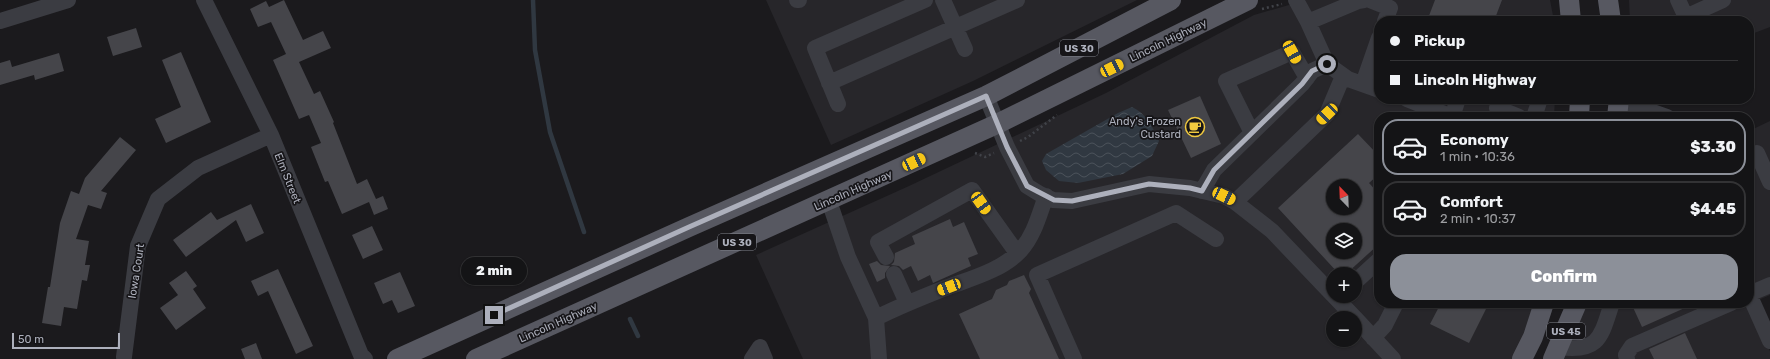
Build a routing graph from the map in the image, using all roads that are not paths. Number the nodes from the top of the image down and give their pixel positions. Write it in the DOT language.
graph roads {
  1 [pos="68,0"];
  2 [pos="204,0"];
  3 [pos="925,0"];
  4 [pos="943,0"];
  5 [pos="1017,0"];
  6 [pos="1172,0"];
  7 [pos="1248,0"];
  8 [pos="1296,0"];
  9 [pos="1364,0"];
  10 [pos="1370,0"];
  11 [pos="1569,0"];
  12 [pos="1608,0"];
  13 [pos="1678,0"];
  14 [pos="1723,0"];
  15 [pos="1387,16"];
  16 [pos="1571,16"];
  17 [pos="1610,16"];
  18 [pos="0,21"];
  19 [pos="1308,22"];
  20 [pos="954,26"];
  21 [pos="965,49"];
  22 [pos="1327,64"];
  23 [pos="1374,65"];
  24 [pos="1343,76"];
  25 [pos="1307,78"];
  26 [pos="829,83"];
  27 [pos="1363,84"];
  28 [pos="1374,88"];
  29 [pos="986,96"];
  30 [pos="838,104"];
  31 [pos="1420,104"];
  32 [pos="1618,105"];
  33 [pos="1497,108"];
  34 [pos="1440,112"];
  35 [pos="1507,112"];
  36 [pos="1647,112"];
  37 [pos="997,124"];
  38 [pos="1252,133"];
  39 [pos="271,135"];
  40 [pos="1754,154"];
  41 [pos="1770,182"];
  42 [pos="1202,191"];
  43 [pos="1046,196"];
  44 [pos="829,201"];
  45 [pos="1235,202"];
  46 [pos="1216,240"];
  47 [pos="1017,254"];
  48 [pos="886,257"];
  49 [pos="1374,265"];
  50 [pos="894,274"];
  51 [pos="1362,276"];
  52 [pos="1770,285"];
  53 [pos="1326,287"];
  54 [pos="1754,292"];
  55 [pos="907,303"];
  56 [pos="1341,303"];
  57 [pos="1754,305"];
  58 [pos="1394,308"];
  59 [pos="1542,308"];
  60 [pos="1575,308"];
  61 [pos="1610,308"];
  62 [pos="1707,308"];
  63 [pos="1349,311"];
  64 [pos="876,318"];
  65 [pos="1362,326"];
  66 [pos="1373,338"];
  67 [pos="1770,341"];
  68 [pos="1556,353"];
  69 [pos="124,357"];
  70 [pos="365,359"];
  71 [pos="397,359"];
  72 [pos="476,359"];
  73 [pos="752,359"];
  74 [pos="765,359"];
  75 [pos="879,359"];
  76 [pos="1074,359"];
  77 [pos="1393,359"];
  78 [pos="1522,359"];
  79 [pos="1627,359"];
  1 -- 18 [label="street"];
  2 -- 39 [label="street, Elm Street"];
  3 -- 26 [label="street"];
  4 -- 20 [label="street"];
  5 -- 20 [label="street"];
  6 -- 29 [label="main road, US 30"];
  7 -- 37 [label="main road, Lincoln Highway / US 30"];
  8 -- 19 [label="street"];
  9 -- 19 [label="street"];
  10 -- 15 [label="street"];
  11 -- 16 [label="main road"];
  12 -- 17 [label="main road"];
  13 -- 14 [label="street"];
  19 -- 22 [label="street"];
  20 -- 21 [label="street"];
  20 -- 26 [label="street"];
  22 -- 24 [label="street"];
  22 -- 25 [label="street"];
  23 -- 27 [label="street"];
  24 -- 27 [label="street"];
  24 -- 45 [label="street"];
  25 -- 38 [label="street"];
  25 -- 38 [label="street"];
  26 -- 30 [label="street"];
  27 -- 28 [label="street"];
  29 -- 37 [label="street"];
  29 -- 71 [label="main road, US 30"];
  31 -- 34 [label="street"];
  32 -- 36 [label="street"];
  33 -- 35 [label="street"];
  37 -- 43 [label="street"];
  37 -- 44 [label="main road, Lincoln Highway / US 30"];
  38 -- 42 [label="street"];
  39 -- 69 [label="street, Iowa Court"];
  39 -- 70 [label="street, Elm Street"];
  40 -- 41 [label="street"];
  42 -- 43 [label="street"];
  42 -- 45 [label="street"];
  43 -- 47 [label="street"];
  44 -- 64 [label="street"];
  44 -- 72 [label="main road, Lincoln Highway / US 30"];
  45 -- 53 [label="street"];
  46 -- 76 [label="street"];
  47 -- 48 [label="street"];
  47 -- 55 [label="street"];
  49 -- 51 [label="street"];
  50 -- 55 [label="street"];
  52 -- 54 [label="street"];
  55 -- 64 [label="street"];
  56 -- 63 [label="street"];
  57 -- 67 [label="street"];
  58 -- 66 [label="street"];
  59 -- 78 [label="main road, US 45"];
  60 -- 68 [label="main road, US 45"];
  61 -- 68 [label="street"];
  62 -- 79 [label="street"];
  64 -- 75 [label="street"];
  65 -- 66 [label="street"];
  66 -- 77 [label="street"];
  73 -- 74 [label="street"];
}
